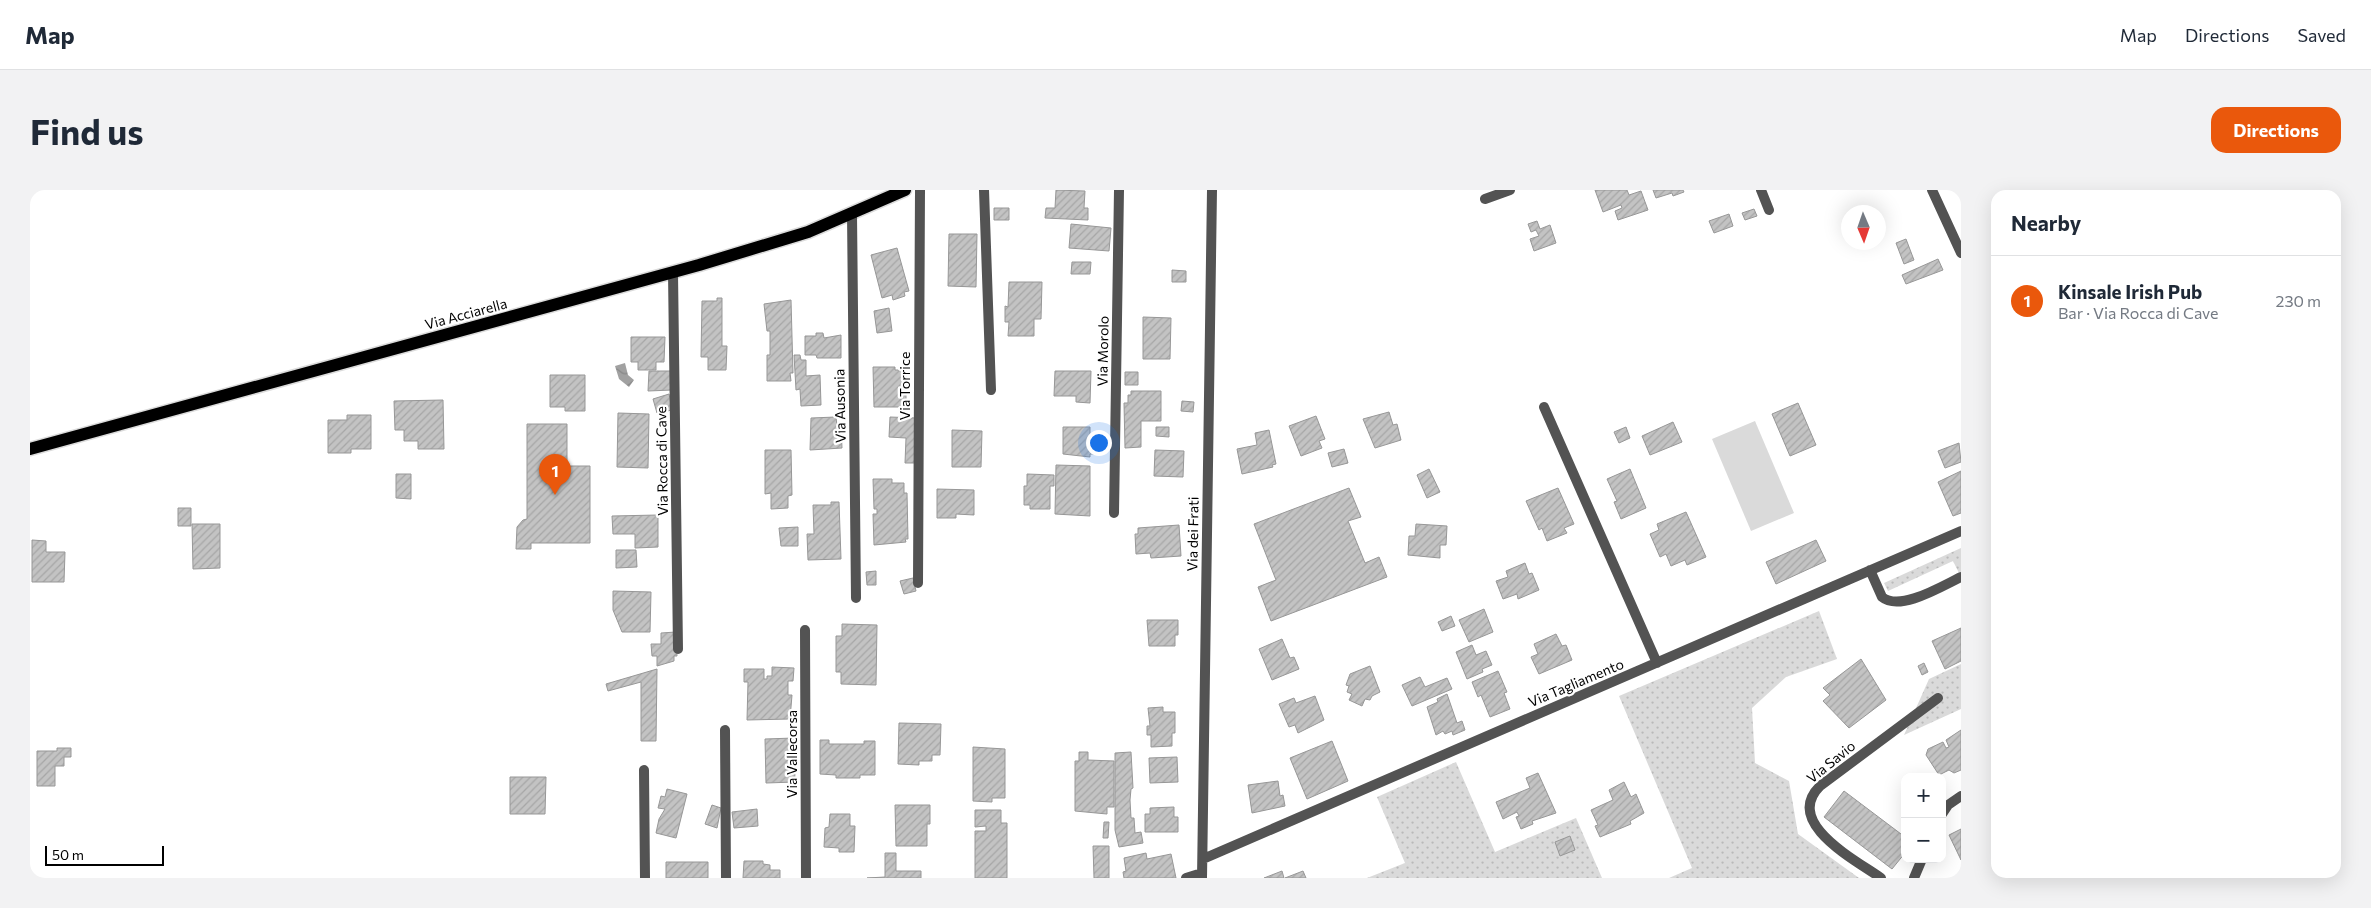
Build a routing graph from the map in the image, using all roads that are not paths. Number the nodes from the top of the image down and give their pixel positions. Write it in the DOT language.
graph roads {
  1 [pos="905,190"];
  2 [pos="920,190"];
  3 [pos="984,190"];
  4 [pos="1119,190"];
  5 [pos="1212,190"];
  6 [pos="1510,190"];
  7 [pos="1761,190"];
  8 [pos="1932,190"];
  9 [pos="1485,199"];
  10 [pos="1768,210"];
  11 [pos="852,214"];
  12 [pos="1961,253"];
  13 [pos="673,273"];
  14 [pos="991,390"];
  15 [pos="1544,407"];
  16 [pos="30,449"];
  17 [pos="1114,513"];
  18 [pos="1961,531"];
  19 [pos="1870,570"];
  20 [pos="1961,577"];
  21 [pos="918,583"];
  22 [pos="856,598"];
  23 [pos="805,630"];
  24 [pos="678,649"];
  25 [pos="1657,663"];
  26 [pos="1938,698"];
  27 [pos="725,730"];
  28 [pos="644,770"];
  29 [pos="1961,796"];
  30 [pos="1946,809"];
  31 [pos="1203,860"];
  32 [pos="1920,863"];
  33 [pos="1202,876"];
  34 [pos="645,878"];
  35 [pos="726,878"];
  36 [pos="806,878"];
  37 [pos="1186,878"];
  38 [pos="1881,878"];
  39 [pos="1914,878"];
  1 -- 11 [label="main road, Via Acciarella"];
  2 -- 21 [label="street, Via Torrice"];
  3 -- 14 [label="street"];
  4 -- 17 [label="street, Via Morolo"];
  5 -- 31 [label="street, Via dei Frati"];
  6 -- 9 [label="street"];
  7 -- 10 [label="street"];
  8 -- 12 [label="street"];
  11 -- 13 [label="main road, Via Acciarella"];
  11 -- 22 [label="street, Via Ausonia"];
  13 -- 16 [label="main road, Via Acciarella"];
  13 -- 24 [label="street, Via Rocca di Cave"];
  15 -- 25 [label="street"];
  18 -- 19 [label="street, Via Tagliamento"];
  19 -- 20 [label="street"];
  19 -- 25 [label="street, Via Tagliamento"];
  23 -- 36 [label="street, Via Vallecorsa"];
  25 -- 31 [label="street, Via Tagliamento"];
  26 -- 38 [label="street, Via Savio"];
  27 -- 35 [label="street"];
  28 -- 34 [label="street"];
  29 -- 30 [label="street"];
  31 -- 33 [label="street, Via dei Frati"];
  32 -- 39 [label="street"];
  33 -- 37 [label="street"];
}
